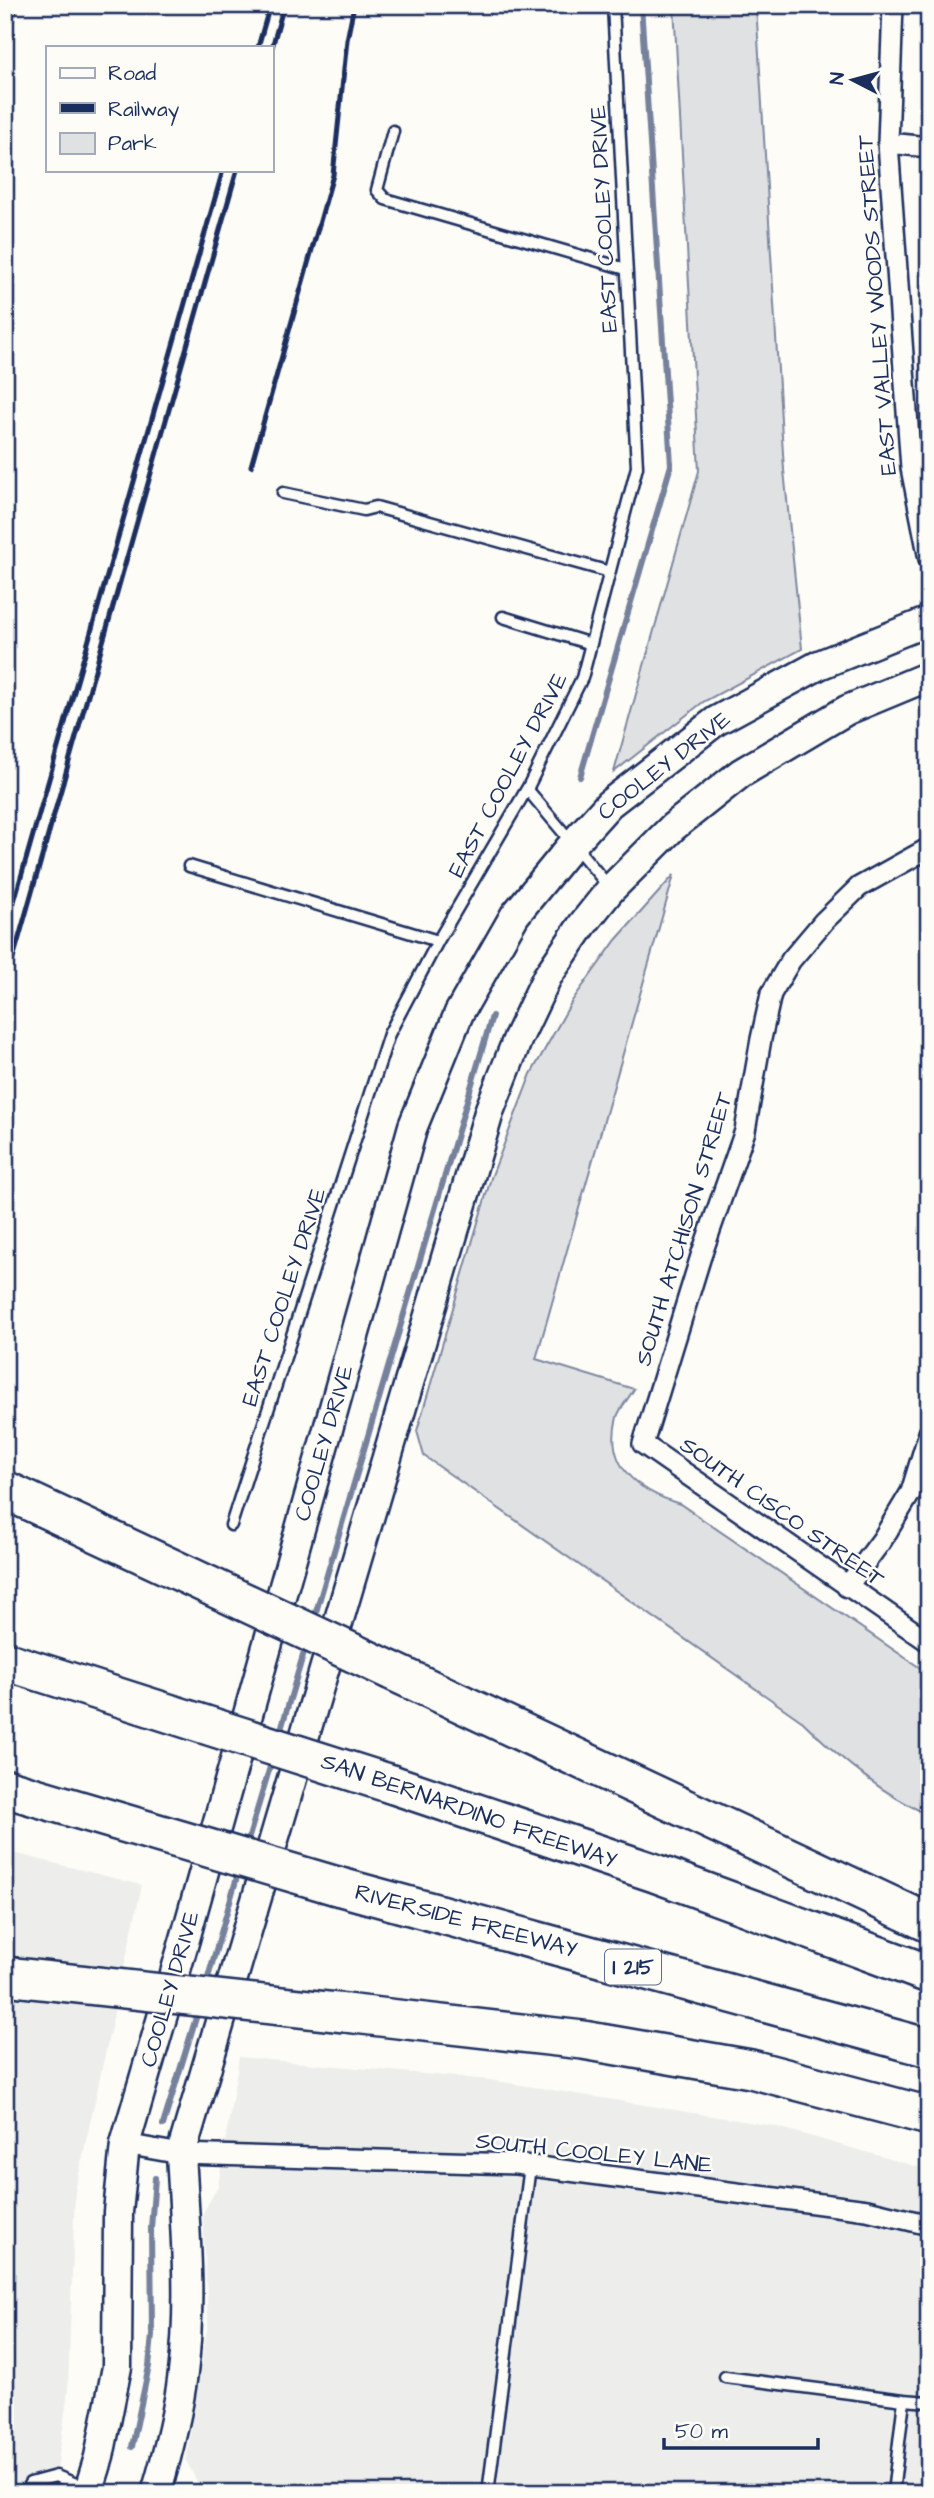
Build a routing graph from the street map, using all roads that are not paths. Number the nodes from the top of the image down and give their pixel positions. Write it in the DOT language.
graph roads {
  1 [pos="11,5"];
  2 [pos="612,5"];
  3 [pos="893,5"];
  4 [pos="5,27"];
  5 [pos="393,131"];
  6 [pos="888,143"];
  7 [pos="929,147"];
  8 [pos="626,269"];
  9 [pos="920,466"];
  10 [pos="283,493"];
  11 [pos="929,559"];
  12 [pos="610,572"];
  13 [pos="503,617"];
  14 [pos="929,621"];
  15 [pos="591,645"];
  16 [pos="929,676"];
  17 [pos="527,789"];
  18 [pos="573,844"];
  19 [pos="929,848"];
  20 [pos="189,866"];
  21 [pos="611,889"];
  22 [pos="438,942"];
  23 [pos="929,1433"];
  24 [pos="643,1444"];
  25 [pos="5,1490"];
  26 [pos="231,1525"];
  27 [pos="847,1587"];
  28 [pos="929,1642"];
  29 [pos="5,1661"];
  30 [pos="5,1788"];
  31 [pos="929,1923"];
  32 [pos="929,1974"];
  33 [pos="5,1976"];
  34 [pos="929,2048"];
  35 [pos="929,2116"];
  36 [pos="125,2144"];
  37 [pos="181,2154"];
  38 [pos="530,2166"];
  39 [pos="929,2225"];
  40 [pos="724,2377"];
  41 [pos="904,2400"];
  42 [pos="929,2402"];
  43 [pos="91,2491"];
  44 [pos="25,2493"];
  45 [pos="156,2493"];
  46 [pos="488,2493"];
  47 [pos="893,2493"];
  1 -- 4 [label="lane"];
  2 -- 8 [label="lane, EAST COOLEY DRIVE"];
  3 -- 6 [label="street, EAST VALLEY WOODS STREET"];
  5 -- 8 [label="lane"];
  6 -- 7 [label="street"];
  6 -- 9 [label="street, EAST VALLEY WOODS STREET"];
  8 -- 12 [label="lane, EAST COOLEY DRIVE"];
  9 -- 11 [label="street, EAST VALLEY WOODS STREET"];
  10 -- 12 [label="lane"];
  12 -- 15 [label="lane, EAST COOLEY DRIVE"];
  13 -- 15 [label="lane"];
  14 -- 18 [label="street, COOLEY DRIVE"];
  15 -- 17 [label="lane, EAST COOLEY DRIVE"];
  16 -- 21 [label="street"];
  17 -- 18 [label="lane"];
  17 -- 22 [label="lane, EAST COOLEY DRIVE"];
  18 -- 21 [label="lane"];
  18 -- 36 [label="street, COOLEY DRIVE"];
  19 -- 24 [label="street, SOUTH ATCHISON STREET"];
  20 -- 22 [label="lane"];
  21 -- 37 [label="street"];
  22 -- 26 [label="lane, EAST COOLEY DRIVE"];
  23 -- 27 [label="street"];
  24 -- 27 [label="street, SOUTH CISCO STREET"];
  25 -- 31 [label="highway, bridge"];
  27 -- 28 [label="street, SOUTH CISCO STREET"];
  29 -- 32 [label="highway, SAN BERNARDINO FREEWAY, bridge"];
  30 -- 34 [label="highway, RIVERSIDE FREEWAY / I 215, bridge"];
  33 -- 35 [label="highway, bridge"];
  36 -- 37 [label="street, SOUTH COOLEY LANE"];
  36 -- 43 [label="street, COOLEY DRIVE"];
  37 -- 38 [label="street, SOUTH COOLEY LANE"];
  37 -- 45 [label="street"];
  38 -- 39 [label="street, SOUTH COOLEY LANE"];
  38 -- 46 [label="lane"];
  40 -- 41 [label="lane"];
  41 -- 42 [label="lane"];
  41 -- 47 [label="lane"];
  43 -- 44 [label="lane"];
}
